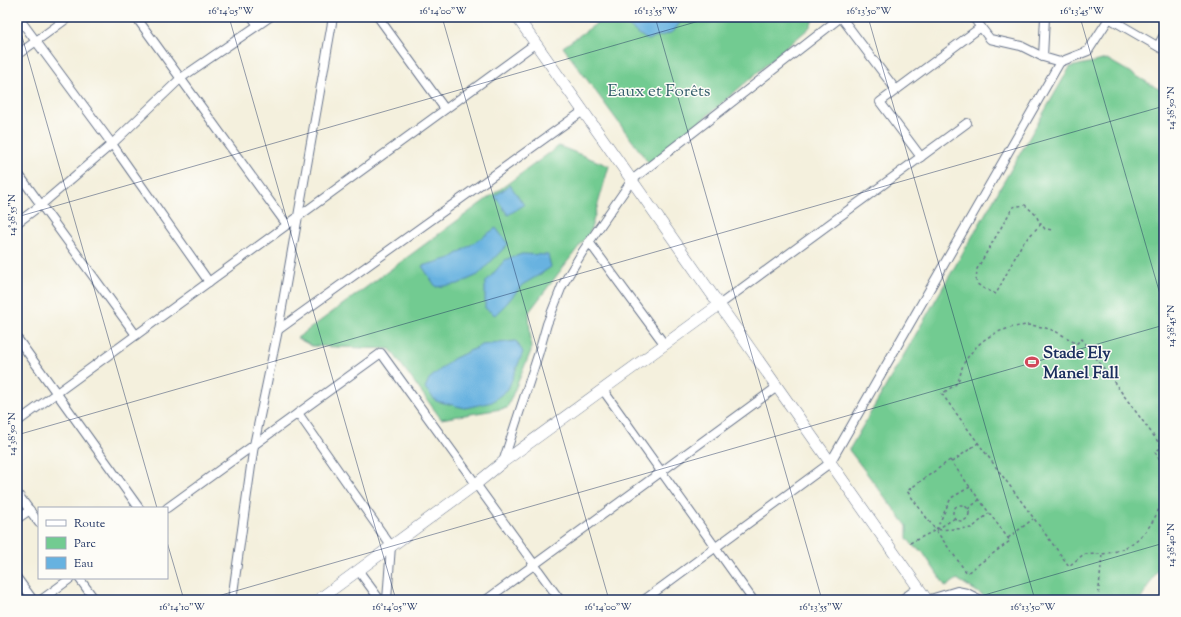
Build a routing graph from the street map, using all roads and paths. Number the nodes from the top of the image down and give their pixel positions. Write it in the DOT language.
graph roads {
  1 [pos="18,17"];
  2 [pos="69,17"];
  3 [pos="136,17"];
  4 [pos="252,17"];
  5 [pos="270,17"];
  6 [pos="333,17"];
  7 [pos="378,17"];
  8 [pos="517,17"];
  9 [pos="841,17"];
  10 [pos="973,17"];
  11 [pos="1045,17"];
  12 [pos="1109,17"];
  13 [pos="258,25"];
  14 [pos="981,27"];
  15 [pos="1164,35"];
  16 [pos="36,41"];
  17 [pos="536,43"];
  18 [pos="1161,48"];
  19 [pos="17,54"];
  20 [pos="1043,57"];
  21 [pos="1060,62"];
  22 [pos="181,78"];
  23 [pos="896,90"];
  24 [pos="445,109"];
  25 [pos="583,111"];
  26 [pos="967,123"];
  27 [pos="112,144"];
  28 [pos="921,157"];
  29 [pos="17,172"];
  30 [pos="632,180"];
  31 [pos="41,205"];
  32 [pos="298,217"];
  33 [pos="17,223"];
  34 [pos="1041,224"];
  35 [pos="287,225"];
  36 [pos="1054,230"];
  37 [pos="589,242"];
  38 [pos="209,282"];
  39 [pos="719,305"];
  40 [pos="278,330"];
  41 [pos="136,335"];
  42 [pos="17,338"];
  43 [pos="665,345"];
  44 [pos="777,387"];
  45 [pos="603,390"];
  46 [pos="57,393"];
  47 [pos="298,414"];
  48 [pos="17,422"];
  49 [pos="978,443"];
  50 [pos="254,445"];
  51 [pos="503,462"];
  52 [pos="952,462"];
  53 [pos="830,463"];
  54 [pos="662,472"];
  55 [pos="476,484"];
  56 [pos="970,487"];
  57 [pos="17,493"];
  58 [pos="980,500"];
  59 [pos="138,507"];
  60 [pos="168,507"];
  61 [pos="968,509"];
  62 [pos="30,510"];
  63 [pos="989,513"];
  64 [pos="955,518"];
  65 [pos="1034,518"];
  66 [pos="17,519"];
  67 [pos="38,522"];
  68 [pos="936,530"];
  69 [pos="1008,538"];
  70 [pos="910,543"];
  71 [pos="391,546"];
  72 [pos="715,548"];
  73 [pos="1102,554"];
  74 [pos="534,564"];
  75 [pos="358,570"];
  76 [pos="17,578"];
  77 [pos="70,579"];
  78 [pos="80,579"];
  79 [pos="918,588"];
  80 [pos="33,600"];
  81 [pos="41,600"];
  82 [pos="95,600"];
  83 [pos="232,600"];
  84 [pos="318,600"];
  85 [pos="380,600"];
  86 [pos="387,600"];
  87 [pos="486,600"];
  88 [pos="560,600"];
  89 [pos="644,600"];
  90 [pos="753,600"];
  91 [pos="901,600"];
  92 [pos="927,600"];
  93 [pos="981,600"];
  94 [pos="1098,600"];
  1 -- 16 [label="street"];
  2 -- 16 [label="street"];
  3 -- 22 [label="street"];
  4 -- 13 [label="street"];
  5 -- 13 [label="street"];
  6 -- 32 [label="street"];
  7 -- 24 [label="street"];
  8 -- 17 [label="street"];
  9 -- 23 [label="street"];
  9 -- 30 [label="street"];
  10 -- 14 [label="street"];
  11 -- 20 [label="street"];
  12 -- 18 [label="street"];
  12 -- 21 [label="street"];
  13 -- 22 [label="street"];
  14 -- 20 [label="street"];
  14 -- 23 [label="street"];
  15 -- 18 [label="street"];
  16 -- 19 [label="street"];
  16 -- 27 [label="street"];
  17 -- 24 [label="street"];
  17 -- 25 [label="street"];
  20 -- 21 [label="street"];
  21 -- 53 [label="street"];
  22 -- 27 [label="street"];
  22 -- 35 [label="street"];
  23 -- 28 [label="street"];
  24 -- 32 [label="street"];
  25 -- 30 [label="street"];
  25 -- 40 [label="street"];
  26 -- 28 [label="street"];
  27 -- 31 [label="street"];
  27 -- 38 [label="street"];
  28 -- 39 [label="street"];
  29 -- 31 [label="street"];
  30 -- 37 [label="street"];
  30 -- 39 [label="street"];
  31 -- 33 [label="street"];
  31 -- 41 [label="street"];
  32 -- 35 [label="street"];
  32 -- 40 [label="street"];
  34 -- 34 [label="path"];
  34 -- 36 [label="path"];
  35 -- 38 [label="street"];
  37 -- 43 [label="street"];
  37 -- 51 [label="street"];
  38 -- 41 [label="street"];
  39 -- 43 [label="street"];
  39 -- 44 [label="street"];
  40 -- 50 [label="street"];
  41 -- 46 [label="street"];
  42 -- 46 [label="street"];
  43 -- 45 [label="street"];
  44 -- 53 [label="street"];
  44 -- 54 [label="street"];
  45 -- 51 [label="street"];
  45 -- 54 [label="street"];
  46 -- 48 [label="street"];
  46 -- 59 [label="street"];
  47 -- 50 [label="street"];
  47 -- 55 [label="street"];
  47 -- 71 [label="street"];
  49 -- 52 [label="path"];
  49 -- 65 [label="path"];
  49 -- 73 [label="path"];
  50 -- 60 [label="street"];
  50 -- 83 [label="street"];
  51 -- 55 [label="street"];
  52 -- 56 [label="path"];
  52 -- 68 [label="path"];
  53 -- 72 [label="street"];
  53 -- 79 [label="street"];
  54 -- 72 [label="street"];
  54 -- 74 [label="street"];
  55 -- 71 [label="street"];
  55 -- 74 [label="street"];
  56 -- 58 [label="path"];
  56 -- 68 [label="path"];
  57 -- 62 [label="street"];
  58 -- 61 [label="path"];
  58 -- 63 [label="path"];
  61 -- 64 [label="path"];
  61 -- 64 [label="path"];
  62 -- 66 [label="street"];
  62 -- 67 [label="street"];
  63 -- 68 [label="path"];
  63 -- 69 [label="path"];
  64 -- 68 [label="path"];
  65 -- 69 [label="path"];
  65 -- 73 [label="path"];
  68 -- 69 [label="path"];
  68 -- 70 [label="path"];
  71 -- 75 [label="street"];
  71 -- 86 [label="street"];
  72 -- 89 [label="street"];
  72 -- 90 [label="street"];
  73 -- 94 [label="path"];
  74 -- 87 [label="street"];
  74 -- 88 [label="street"];
  75 -- 84 [label="street"];
  75 -- 85 [label="street"];
  76 -- 80 [label="street"];
  77 -- 81 [label="street"];
  78 -- 82 [label="street"];
  79 -- 91 [label="street"];
  79 -- 92 [label="street"];
  92 -- 93 [label="street"];
}
